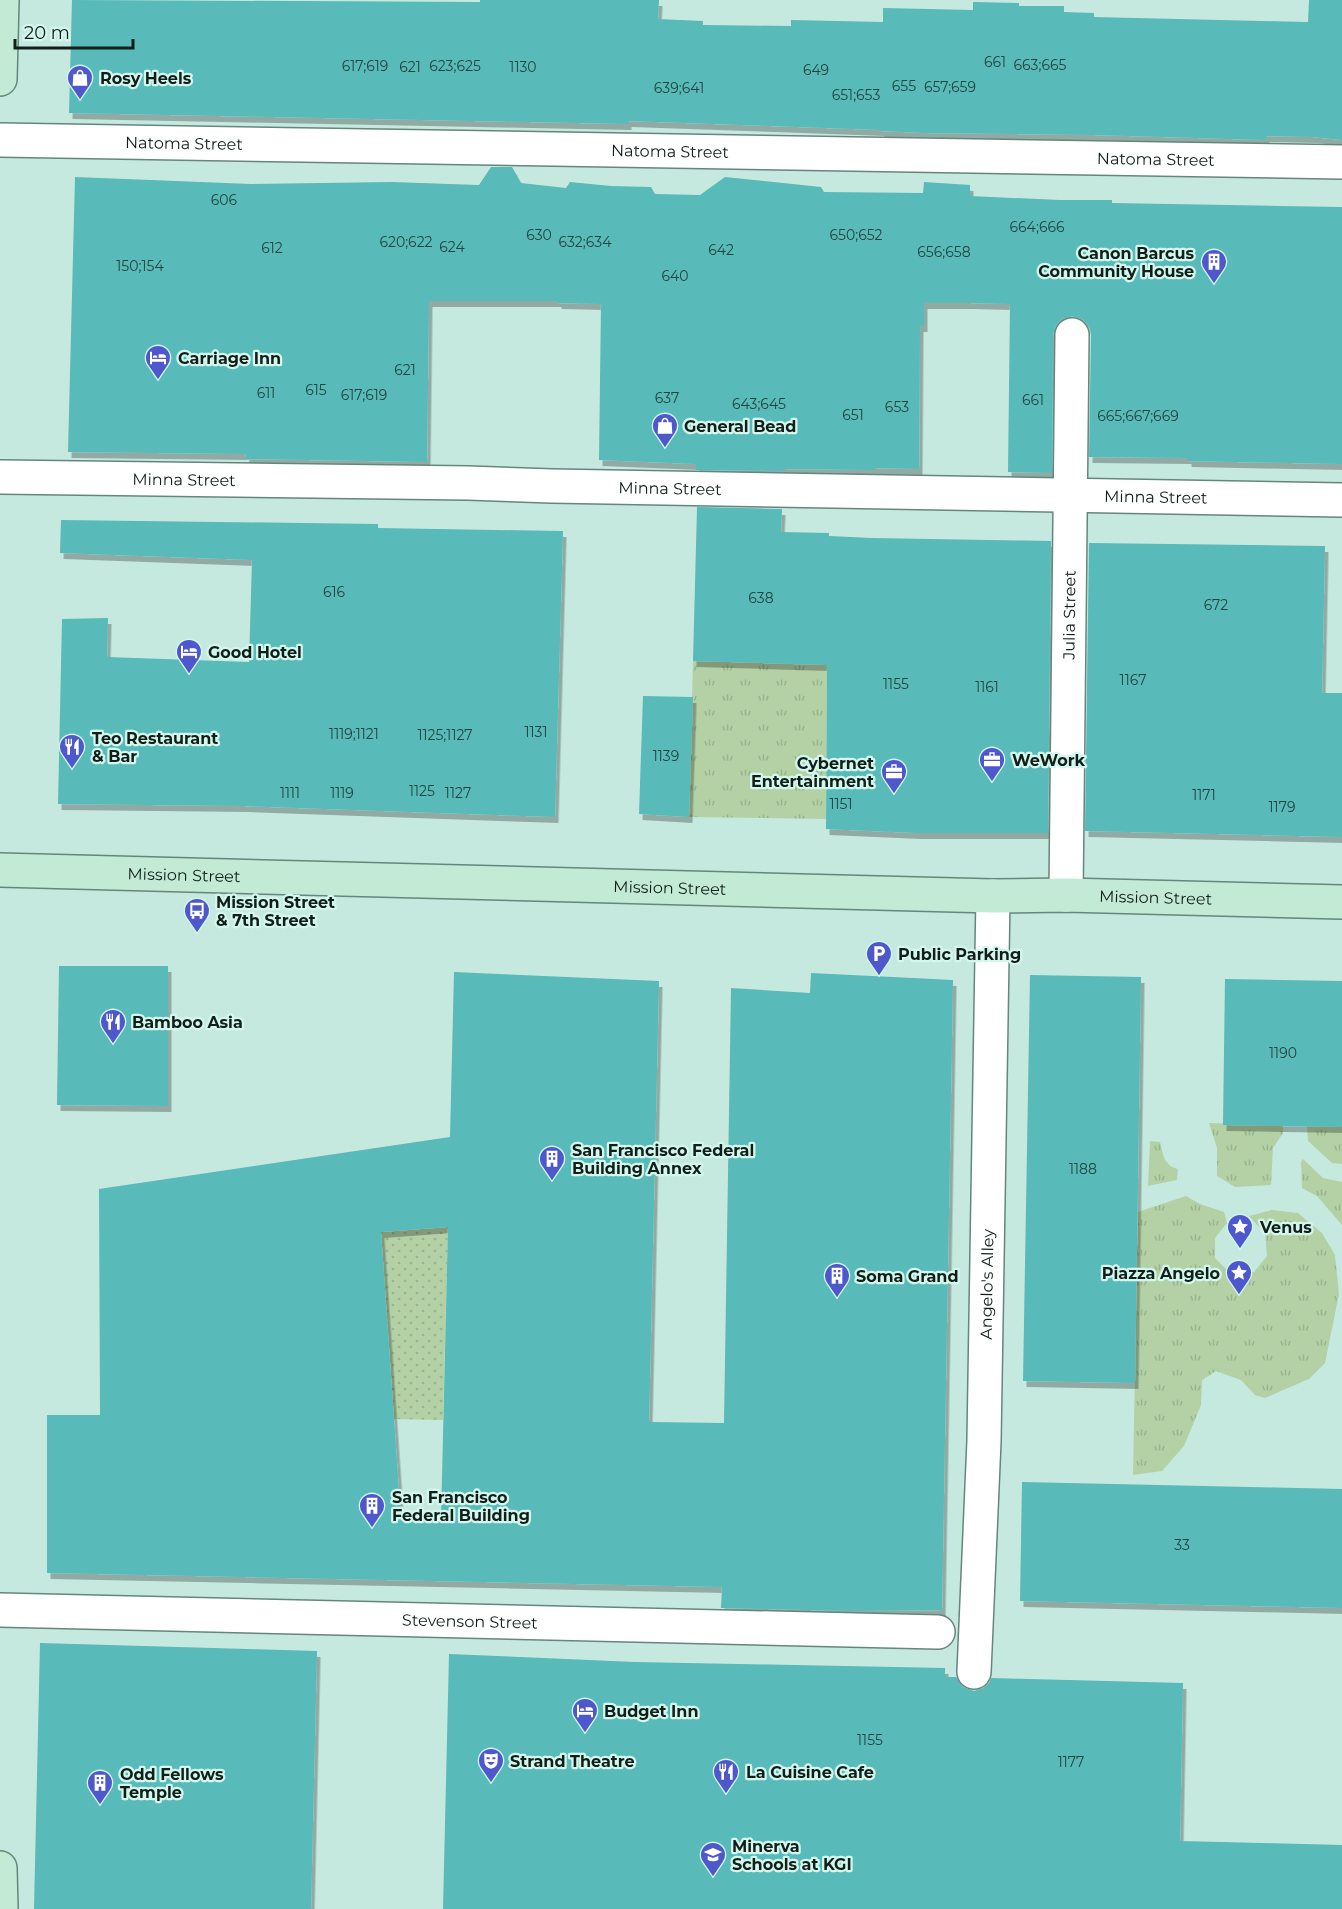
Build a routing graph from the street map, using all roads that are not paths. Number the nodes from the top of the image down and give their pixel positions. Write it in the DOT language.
graph roads {
  1 [pos="2,0"];
  2 [pos="0,79"];
  3 [pos="0,140"];
  4 [pos="1342,162"];
  5 [pos="1072,335"];
  6 [pos="0,477"];
  7 [pos="1070,495"];
  8 [pos="1342,500"];
  9 [pos="0,870"];
  10 [pos="1066,895"];
  11 [pos="993,896"];
  12 [pos="1342,902"];
  13 [pos="0,1610"];
  14 [pos="938,1632"];
  15 [pos="974,1671"];
  16 [pos="0,1868"];
  17 [pos="1,1909"];
  1 -- 2 [label="main road"];
  3 -- 4 [label="street, Natoma Street"];
  5 -- 7 [label="street, Julia Street"];
  6 -- 7 [label="street, Minna Street"];
  7 -- 8 [label="street, Minna Street"];
  7 -- 10 [label="street, Julia Street"];
  9 -- 11 [label="main road, Mission Street"];
  10 -- 11 [label="main road, Mission Street"];
  10 -- 12 [label="main road, Mission Street"];
  11 -- 15 [label="street, Angelo's Alley"];
  13 -- 14 [label="street, Stevenson Street"];
  16 -- 17 [label="main road"];
}
